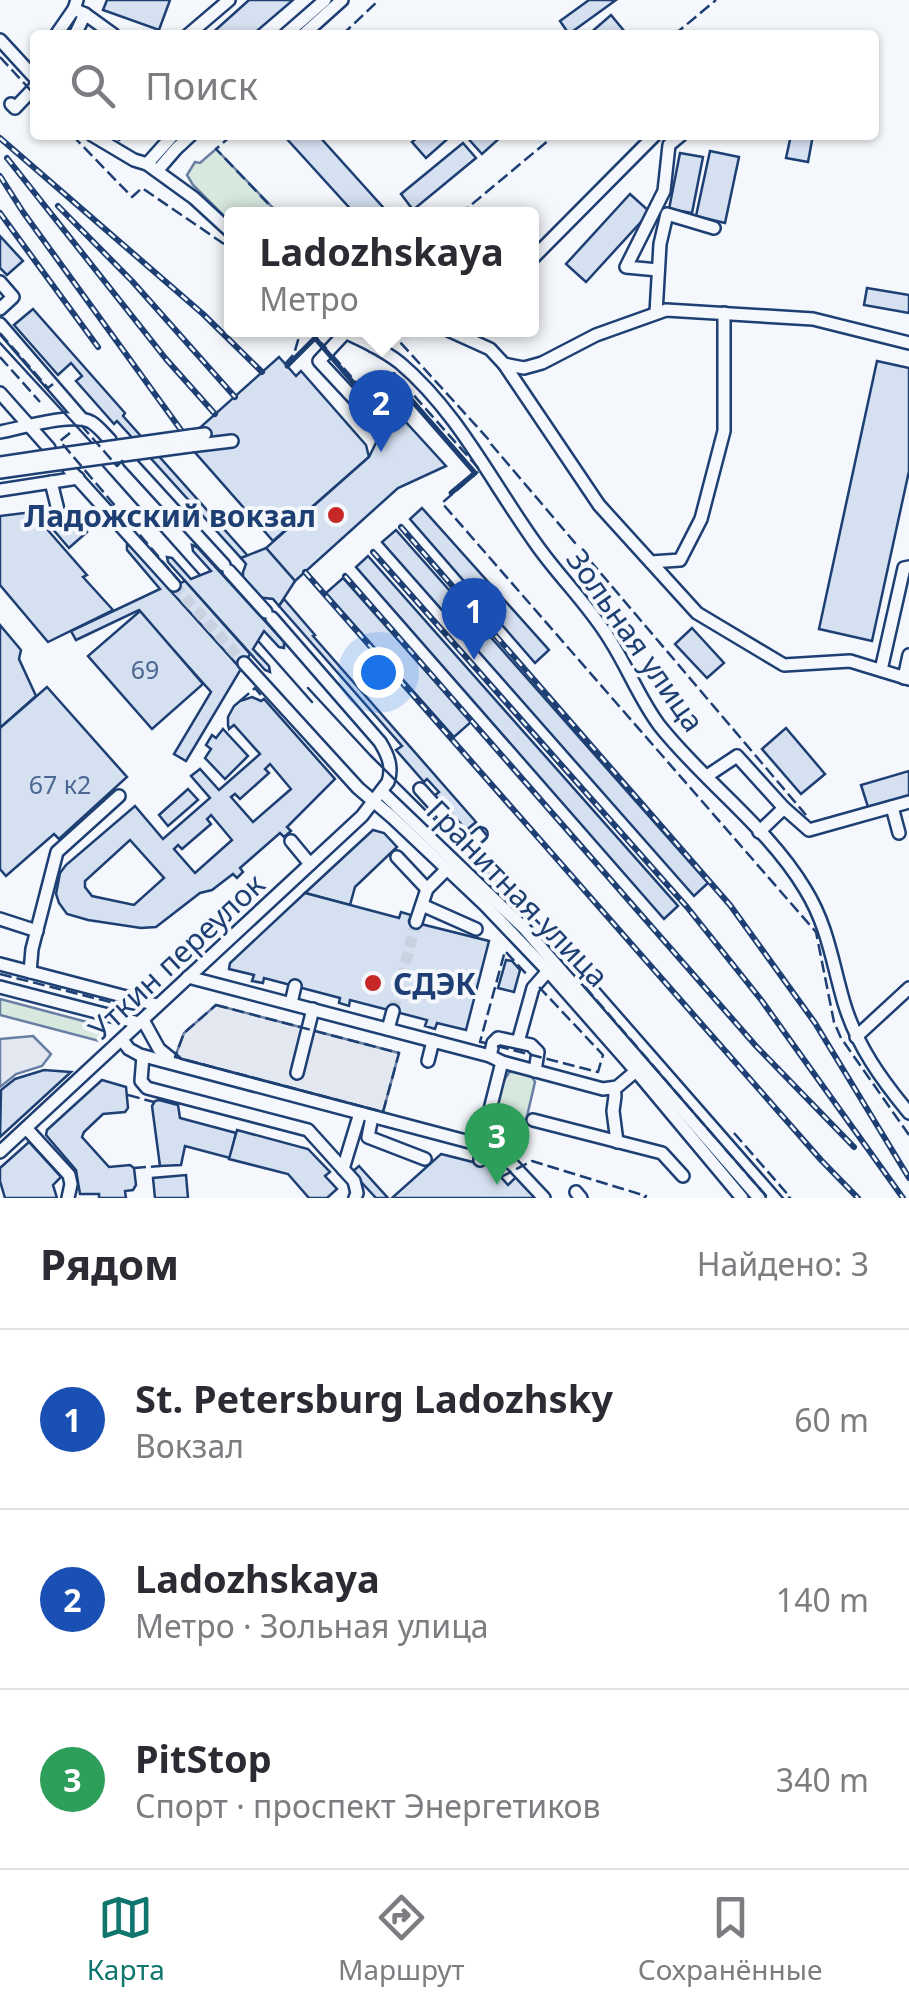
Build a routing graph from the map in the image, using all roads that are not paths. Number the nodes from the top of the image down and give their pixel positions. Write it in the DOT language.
graph roads {
  1 [pos="229,0"];
  2 [pos="324,0"];
  3 [pos="342,0"];
  4 [pos="79,7"];
  5 [pos="60,30"];
  6 [pos="108,30"];
  7 [pos="194,30"];
  8 [pos="291,30"];
  9 [pos="309,30"];
  10 [pos="0,40"];
  11 [pos="30,69"];
  12 [pos="30,92"];
  13 [pos="11,104"];
  14 [pos="100,140"];
  15 [pos="169,140"];
  16 [pos="185,140"];
  17 [pos="650,140"];
  18 [pos="676,140"];
  19 [pos="152,168"];
  20 [pos="661,211"];
  21 [pos="224,226"];
  22 [pos="714,228"];
  23 [pos="539,252"];
  24 [pos="658,270"];
  25 [pos="0,282"];
  26 [pos="0,309"];
  27 [pos="724,313"];
  28 [pos="656,314"];
  29 [pos="0,324"];
  30 [pos="338,337"];
  31 [pos="355,337"];
  32 [pos="379,337"];
  33 [pos="467,337"];
  34 [pos="909,342"];
  35 [pos="373,346"];
  36 [pos="504,364"];
  37 [pos="0,393"];
  38 [pos="359,404"];
  39 [pos="82,419"];
  40 [pos="29,427"];
  41 [pos="0,432"];
  42 [pos="206,434"];
  43 [pos="110,440"];
  44 [pos="190,441"];
  45 [pos="232,441"];
  46 [pos="44,457"];
  47 [pos="129,461"];
  48 [pos="0,463"];
  49 [pos="0,472"];
  50 [pos="51,482"];
  51 [pos="0,490"];
  52 [pos="46,522"];
  53 [pos="651,562"];
  54 [pos="909,567"];
  55 [pos="174,585"];
  56 [pos="909,655"];
  57 [pos="244,662"];
  58 [pos="882,670"];
  59 [pos="906,678"];
  60 [pos="707,776"];
  61 [pos="119,796"];
  62 [pos="378,797"];
  63 [pos="909,802"];
  64 [pos="419,805"];
  65 [pos="892,807"];
  66 [pos="784,808"];
  67 [pos="759,832"];
  68 [pos="899,833"];
  69 [pos="480,834"];
  70 [pos="291,842"];
  71 [pos="396,858"];
  72 [pos="310,864"];
  73 [pos="446,869"];
  74 [pos="427,890"];
  75 [pos="422,905"];
  76 [pos="0,918"];
  77 [pos="416,922"];
  78 [pos="476,929"];
  79 [pos="38,931"];
  80 [pos="0,964"];
  81 [pos="548,970"];
  82 [pos="30,972"];
  83 [pos="188,976"];
  84 [pos="295,986"];
  85 [pos="0,987"];
  86 [pos="909,988"];
  87 [pos="291,1004"];
  88 [pos="157,1005"];
  89 [pos="313,1009"];
  90 [pos="393,1011"];
  91 [pos="141,1022"];
  92 [pos="388,1029"];
  93 [pos="856,1037"];
  94 [pos="122,1040"];
  95 [pos="433,1041"];
  96 [pos="518,1042"];
  97 [pos="143,1056"];
  98 [pos="496,1059"];
  99 [pos="428,1060"];
  100 [pos="187,1069"];
  101 [pos="536,1071"];
  102 [pos="636,1071"];
  103 [pos="296,1073"];
  104 [pos="614,1088"];
  105 [pos="909,1113"];
  106 [pos="366,1115"];
  107 [pos="534,1120"];
  108 [pos="26,1128"];
  109 [pos="616,1142"];
  110 [pos="481,1145"];
  111 [pos="0,1152"];
  112 [pos="425,1159"];
  113 [pos="480,1160"];
  114 [pos="344,1169"];
  115 [pos="683,1176"];
  116 [pos="68,1198"];
  117 [pos="355,1198"];
  118 [pos="544,1198"];
  119 [pos="742,1198"];
  120 [pos="759,1198"];
  1 -- 7 [label="street"];
  2 -- 8 [label="street"];
  3 -- 9 [label="street"];
  4 -- 5 [label="street"];
  4 -- 6 [label="street"];
  10 -- 11 [label="street"];
  12 -- 13 [label="street"];
  14 -- 19 [label="street"];
  15 -- 19 [label="street"];
  16 -- 19 [label="street"];
  17 -- 23 [label="street"];
  18 -- 20 [label="street"];
  19 -- 21 [label="street"];
  20 -- 22 [label="street"];
  20 -- 24 [label="street"];
  20 -- 24 [label="street"];
  24 -- 28 [label="street"];
  25 -- 26 [label="street"];
  27 -- 28 [label="street"];
  27 -- 34 [label="street"];
  27 -- 53 [label="street"];
  28 -- 36 [label="street"];
  29 -- 39 [label="street"];
  30 -- 38 [label="street"];
  31 -- 35 [label="street, Зольная улица"];
  32 -- 35 [label="street"];
  33 -- 36 [label="street"];
  35 -- 60 [label="street, Зольная улица"];
  36 -- 53 [label="street"];
  37 -- 40 [label="street"];
  39 -- 40 [label="street"];
  39 -- 43 [label="street"];
  40 -- 41 [label="street"];
  40 -- 46 [label="street"];
  42 -- 44 [label="street"];
  44 -- 45 [label="street"];
  44 -- 46 [label="street, bridge"];
  46 -- 48 [label="street"];
  46 -- 49 [label="street"];
  47 -- 62 [label="street"];
  50 -- 51 [label="street"];
  50 -- 52 [label="street"];
  50 -- 55 [label="street"];
  53 -- 58 [label="street"];
  54 -- 58 [label="street"];
  56 -- 59 [label="street"];
  57 -- 62 [label="street, Гранитная улица"];
  58 -- 59 [label="street"];
  60 -- 66 [label="street"];
  60 -- 67 [label="street, Зольная улица"];
  61 -- 79 [label="street"];
  62 -- 64 [label="street, Гранитная улица"];
  62 -- 72 [label="street, Уткин переулок"];
  62 -- 73 [label="street, Гранитная улица"];
  63 -- 65 [label="street"];
  64 -- 69 [label="street"];
  64 -- 120 [label="street, Гранитная улица"];
  65 -- 66 [label="street"];
  65 -- 68 [label="street"];
  66 -- 67 [label="street"];
  67 -- 93 [label="street, Зольная улица"];
  70 -- 72 [label="street"];
  71 -- 74 [label="street"];
  72 -- 83 [label="street, Уткин переулок"];
  73 -- 74 [label="street"];
  73 -- 81 [label="street, Гранитная улица"];
  74 -- 75 [label="street"];
  75 -- 77 [label="street"];
  75 -- 78 [label="street"];
  76 -- 79 [label="street"];
  79 -- 82 [label="street"];
  80 -- 82 [label="street"];
  81 -- 96 [label="street"];
  81 -- 102 [label="street, Гранитная улица"];
  82 -- 88 [label="street"];
  83 -- 87 [label="street"];
  83 -- 88 [label="street, Уткин переулок"];
  84 -- 87 [label="street"];
  85 -- 91 [label="street"];
  86 -- 93 [label="street"];
  87 -- 89 [label="street"];
  88 -- 91 [label="street, Уткин переулок"];
  89 -- 92 [label="street"];
  89 -- 103 [label="street"];
  90 -- 92 [label="street"];
  91 -- 94 [label="street, Уткин переулок"];
  91 -- 100 [label="street"];
  92 -- 95 [label="street"];
  93 -- 105 [label="street, Зольная улица"];
  94 -- 97 [label="street"];
  94 -- 108 [label="street, Уткин переулок"];
  95 -- 98 [label="street"];
  95 -- 99 [label="street"];
  96 -- 98 [label="street"];
  96 -- 101 [label="street"];
  97 -- 100 [label="street"];
  97 -- 114 [label="street"];
  98 -- 101 [label="street"];
  98 -- 110 [label="street"];
  100 -- 106 [label="street"];
  101 -- 104 [label="street"];
  102 -- 104 [label="street"];
  102 -- 119 [label="street, Гранитная улица"];
  104 -- 109 [label="street"];
  106 -- 110 [label="street"];
  106 -- 112 [label="street"];
  106 -- 114 [label="street"];
  107 -- 109 [label="street"];
  108 -- 111 [label="street, Уткин переулок"];
  108 -- 116 [label="street"];
  109 -- 115 [label="street"];
  110 -- 113 [label="street"];
  110 -- 118 [label="street"];
  114 -- 117 [label="street"];
}
